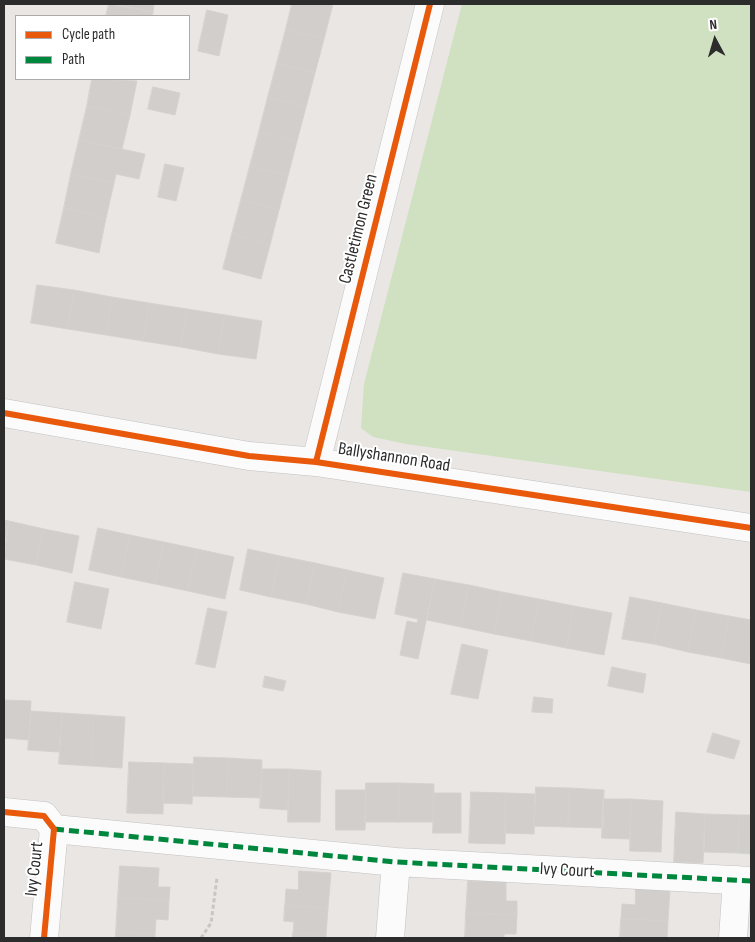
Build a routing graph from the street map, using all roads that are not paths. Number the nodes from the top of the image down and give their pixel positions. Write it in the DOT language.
graph roads {
  1 [pos="430,4"];
  2 [pos="4,413"];
  3 [pos="316,462"];
  4 [pos="751,528"];
  5 [pos="4,812"];
  6 [pos="54,829"];
  7 [pos="396,862"];
  8 [pos="744,880"];
  9 [pos="44,938"];
  10 [pos="390,938"];
  11 [pos="733,938"];
  1 -- 3 [label="street, Castletimon Green"];
  2 -- 3 [label="street, Ballyshannon Road"];
  3 -- 4 [label="street, Ballyshannon Road"];
  5 -- 6 [label="street, Ivy Court"];
  6 -- 7 [label="street, Ivy Court"];
  6 -- 9 [label="street, Ivy Court"];
  7 -- 8 [label="street, Ivy Court"];
  7 -- 10 [label="street"];
  8 -- 11 [label="street, Ivy Court"];
}
